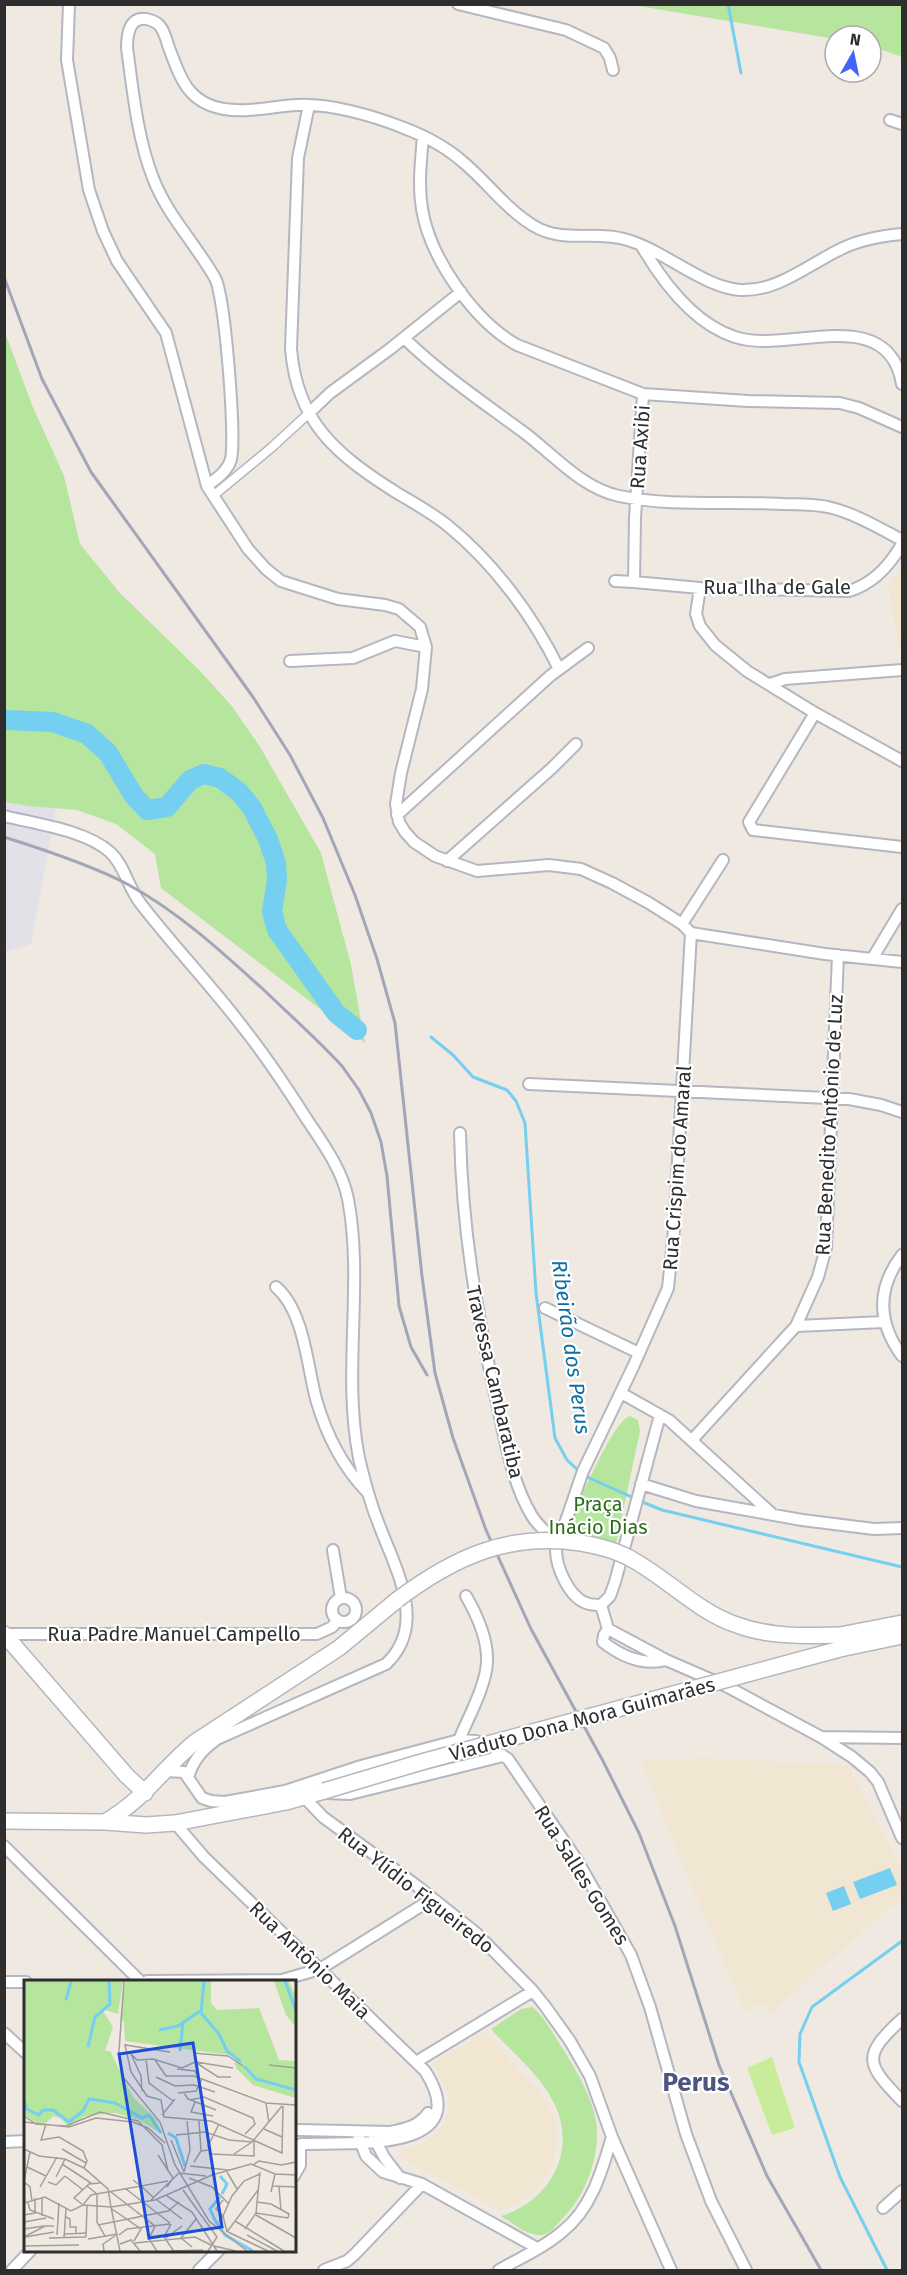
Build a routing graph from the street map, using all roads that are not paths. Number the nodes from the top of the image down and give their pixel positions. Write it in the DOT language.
graph roads {
  1 [pos="69,4"];
  2 [pos="458,4"];
  3 [pos="613,70"];
  4 [pos="309,105"];
  5 [pos="890,120"];
  6 [pos="903,124"];
  7 [pos="423,136"];
  8 [pos="902,235"];
  9 [pos="641,245"];
  10 [pos="461,292"];
  11 [pos="404,338"];
  12 [pos="903,384"];
  13 [pos="643,394"];
  14 [pos="308,414"];
  15 [pos="902,426"];
  16 [pos="210,491"];
  17 [pos="637,499"];
  18 [pos="903,542"];
  19 [pos="615,581"];
  20 [pos="634,582"];
  21 [pos="700,588"];
  22 [pos="426,647"];
  23 [pos="588,648"];
  24 [pos="290,661"];
  25 [pos="559,669"];
  26 [pos="903,670"];
  27 [pos="770,684"];
  28 [pos="815,713"];
  29 [pos="576,744"];
  30 [pos="903,761"];
  31 [pos="397,815"];
  32 [pos="4,816"];
  33 [pos="903,847"];
  34 [pos="723,860"];
  35 [pos="447,861"];
  36 [pos="903,909"];
  37 [pos="682,924"];
  38 [pos="691,933"];
  39 [pos="838,955"];
  40 [pos="872,959"];
  41 [pos="903,962"];
  42 [pos="529,1083"];
  43 [pos="682,1091"];
  44 [pos="832,1098"];
  45 [pos="903,1112"];
  46 [pos="460,1133"];
  47 [pos="903,1255"];
  48 [pos="276,1287"];
  49 [pos="545,1308"];
  50 [pos="884,1322"];
  51 [pos="796,1326"];
  52 [pos="639,1353"];
  53 [pos="903,1356"];
  54 [pos="621,1393"];
  55 [pos="660,1414"];
  56 [pos="692,1440"];
  57 [pos="641,1486"];
  58 [pos="369,1495"];
  59 [pos="771,1514"];
  60 [pos="903,1528"];
  61 [pos="557,1542"];
  62 [pos="333,1550"];
  63 [pos="466,1596"];
  64 [pos="341,1598"];
  65 [pos="601,1605"];
  66 [pos="338,1620"];
  67 [pos="903,1623"];
  68 [pos="608,1629"];
  69 [pos="5,1634"];
  70 [pos="903,1636"];
  71 [pos="840,1642"];
  72 [pos="666,1660"];
  73 [pos="718,1682"];
  74 [pos="821,1737"];
  75 [pos="903,1738"];
  76 [pos="459,1740"];
  77 [pos="503,1756"];
  78 [pos="167,1771"];
  79 [pos="188,1777"];
  80 [pos="322,1792"];
  81 [pos="145,1793"];
  82 [pos="304,1797"];
  83 [pos="4,1821"];
  84 [pos="105,1822"];
  85 [pos="175,1823"];
  86 [pos="903,1838"];
  87 [pos="4,1846"];
  88 [pos="432,1899"];
  89 [pos="320,1969"];
  90 [pos="139,1980"];
  91 [pos="282,1980"];
  92 [pos="4,1982"];
  93 [pos="24,1982"];
  94 [pos="533,1991"];
  95 [pos="903,2019"];
  96 [pos="4,2033"];
  97 [pos="24,2052"];
  98 [pos="416,2062"];
  99 [pos="903,2101"];
  100 [pos="297,2128"];
  101 [pos="358,2137"];
  102 [pos="612,2137"];
  103 [pos="374,2138"];
  104 [pos="24,2141"];
  105 [pos="4,2142"];
  106 [pos="298,2147"];
  107 [pos="296,2172"];
  108 [pos="400,2178"];
  109 [pos="422,2184"];
  110 [pos="903,2191"];
  111 [pos="884,2208"];
  112 [pos="537,2248"];
  113 [pos="31,2251"];
  114 [pos="218,2251"];
  115 [pos="12,2271"];
  116 [pos="199,2271"];
  117 [pos="324,2271"];
  118 [pos="500,2271"];
  119 [pos="671,2271"];
  120 [pos="746,2271"];
  1 -- 16 [label="street"];
  2 -- 3 [label="street"];
  4 -- 7 [label="street"];
  4 -- 14 [label="street"];
  4 -- 16 [label="street"];
  5 -- 6 [label="street"];
  7 -- 9 [label="street"];
  7 -- 10 [label="street"];
  8 -- 9 [label="street"];
  9 -- 12 [label="street"];
  10 -- 11 [label="street"];
  10 -- 13 [label="street"];
  11 -- 14 [label="street"];
  11 -- 17 [label="street"];
  13 -- 15 [label="street"];
  13 -- 17 [label="street, Rua Axibi"];
  14 -- 16 [label="street"];
  14 -- 25 [label="street"];
  16 -- 22 [label="street"];
  17 -- 18 [label="street"];
  17 -- 20 [label="street, Rua Axibi"];
  18 -- 21 [label="street, Rua Ilha de Gale"];
  19 -- 20 [label="street, Rua Ilha de Gale"];
  20 -- 21 [label="street, Rua Ilha de Gale"];
  21 -- 27 [label="street"];
  22 -- 24 [label="street"];
  22 -- 31 [label="street"];
  23 -- 25 [label="street"];
  25 -- 31 [label="street"];
  26 -- 27 [label="street"];
  27 -- 28 [label="street"];
  28 -- 30 [label="street"];
  28 -- 33 [label="street"];
  29 -- 35 [label="street"];
  31 -- 35 [label="street"];
  32 -- 58 [label="street"];
  34 -- 37 [label="street"];
  35 -- 37 [label="street"];
  36 -- 40 [label="street"];
  37 -- 38 [label="street"];
  38 -- 39 [label="street"];
  38 -- 43 [label="street, Rua Crispim do Amaral"];
  39 -- 40 [label="street"];
  39 -- 44 [label="street, Rua Benedito Antônio de Luz"];
  40 -- 41 [label="street"];
  42 -- 43 [label="street"];
  43 -- 44 [label="street"];
  43 -- 52 [label="street, Rua Crispim do Amaral"];
  44 -- 45 [label="street"];
  44 -- 51 [label="street, Rua Benedito Antônio de Luz"];
  46 -- 61 [label="street, Travessa Cambaratiba"];
  47 -- 50 [label="street"];
  48 -- 58 [label="street"];
  49 -- 52 [label="street"];
  50 -- 51 [label="street"];
  50 -- 53 [label="street"];
  51 -- 56 [label="street, Rua Benedito Antônio de Luz"];
  52 -- 54 [label="street, Rua Crispim do Amaral"];
  54 -- 55 [label="street"];
  54 -- 61 [label="street"];
  55 -- 56 [label="street"];
  55 -- 57 [label="street"];
  56 -- 59 [label="street"];
  57 -- 59 [label="street"];
  57 -- 65 [label="street"];
  58 -- 79 [label="street"];
  59 -- 60 [label="street"];
  61 -- 65 [label="street"];
  62 -- 64 [label="street"];
  63 -- 76 [label="street"];
  64 -- 66 [label="street"];
  64 -- 66 [label="street"];
  65 -- 68 [label="street"];
  66 -- 69 [label="street, Rua Padre Manuel Campello"];
  67 -- 71 [label="main road"];
  68 -- 72 [label="street"];
  68 -- 72 [label="street"];
  69 -- 81 [label="main road"];
  70 -- 71 [label="main road"];
  71 -- 73 [label="main road, Viaduto Dona Mora Guimarães, bridge"];
  71 -- 78 [label="main road, bridge"];
  72 -- 73 [label="street"];
  73 -- 74 [label="street"];
  73 -- 80 [label="main road, Viaduto Dona Mora Guimarães, bridge"];
  74 -- 75 [label="street"];
  74 -- 86 [label="street"];
  76 -- 77 [label="street"];
  76 -- 79 [label="street"];
  77 -- 80 [label="street"];
  77 -- 120 [label="street, Rua Salles Gomes"];
  78 -- 79 [label="street"];
  78 -- 81 [label="main road"];
  80 -- 82 [label="main road, Viaduto Dona Mora Guimarães"];
  81 -- 84 [label="main road"];
  82 -- 85 [label="main road, Viaduto Dona Mora Guimarães"];
  82 -- 88 [label="street, Rua Ylídio Figueiredo"];
  83 -- 84 [label="main road, Viaduto Dona Mora Guimarães"];
  84 -- 85 [label="main road, Viaduto Dona Mora Guimarães"];
  85 -- 89 [label="street, Rua Antônio Maia"];
  87 -- 90 [label="street"];
  88 -- 89 [label="street"];
  88 -- 94 [label="street, Rua Ylídio Figueiredo"];
  89 -- 91 [label="street"];
  89 -- 98 [label="street, Rua Antônio Maia"];
  92 -- 93 [label="street"];
  94 -- 98 [label="street"];
  94 -- 102 [label="street, Rua Ylídio Figueiredo"];
  95 -- 99 [label="street"];
  96 -- 97 [label="street"];
  98 -- 103 [label="street, Rua Antônio Maia"];
  100 -- 101 [label="street, Rua Antônio Maia"];
  100 -- 106 [label="street"];
  101 -- 103 [label="street, Rua Antônio Maia"];
  101 -- 106 [label="street, Rua Antônio Maia"];
  101 -- 108 [label="street"];
  102 -- 112 [label="street"];
  102 -- 119 [label="street, Rua Ylídio Figueiredo"];
  103 -- 108 [label="street"];
  104 -- 105 [label="street"];
  106 -- 107 [label="street"];
  108 -- 109 [label="street"];
  109 -- 112 [label="street"];
  109 -- 117 [label="street"];
  110 -- 111 [label="street"];
  112 -- 118 [label="street"];
  113 -- 115 [label="street"];
  114 -- 116 [label="street"];
}
